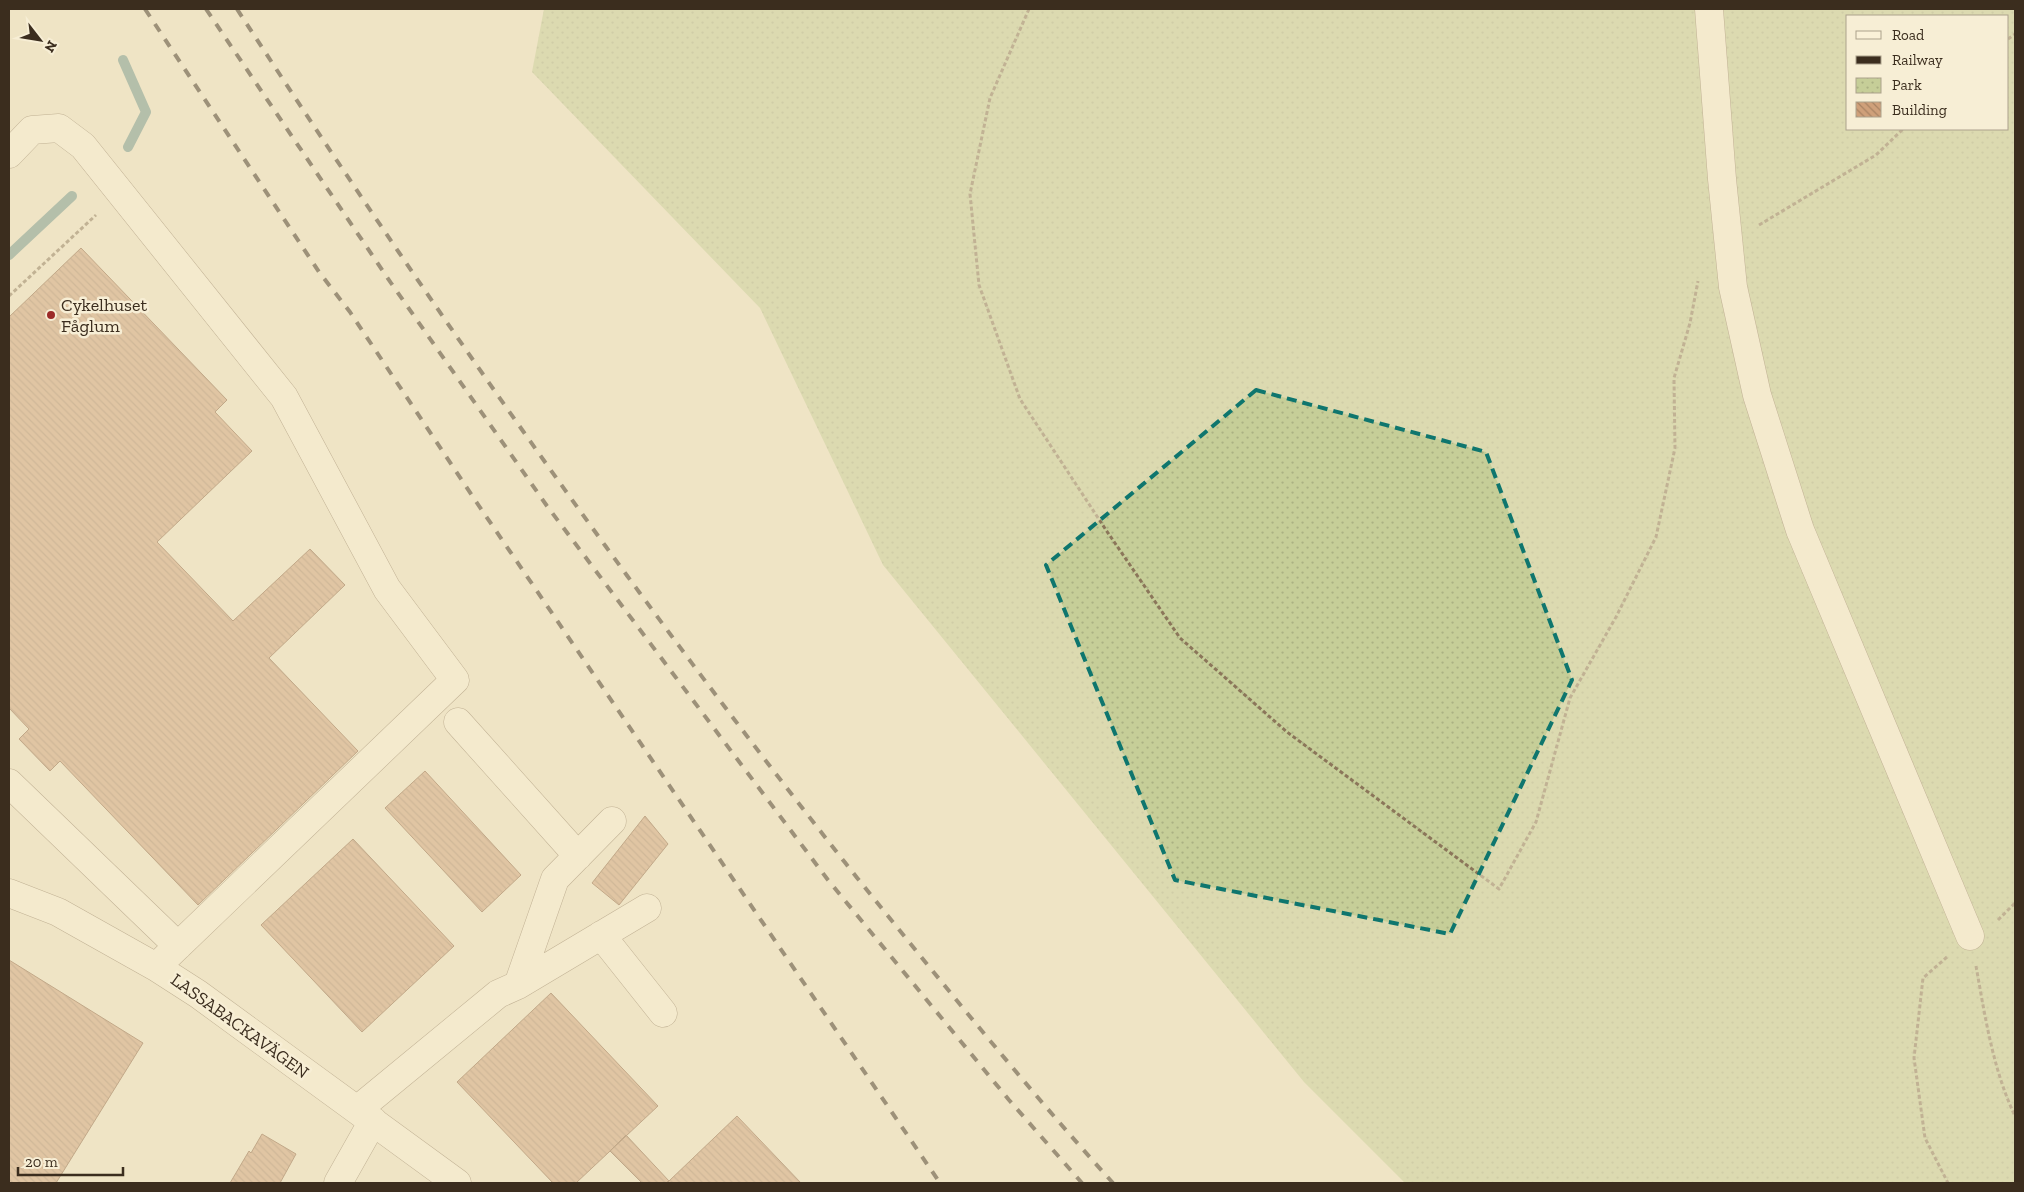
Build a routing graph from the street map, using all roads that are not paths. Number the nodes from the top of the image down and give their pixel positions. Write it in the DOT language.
graph roads {
  1 [pos="1709,9"];
  2 [pos="9,154"];
  3 [pos="458,722"];
  4 [pos="12,791"];
  5 [pos="612,822"];
  6 [pos="578,856"];
  7 [pos="9,893"];
  8 [pos="647,908"];
  9 [pos="601,935"];
  10 [pos="1970,936"];
  11 [pos="178,946"];
  12 [pos="156,967"];
  13 [pos="518,985"];
  14 [pos="663,1012"];
  15 [pos="365,1116"];
  16 [pos="338,1183"];
  17 [pos="457,1183"];
  1 -- 10 [label="street"];
  2 -- 11 [label="street"];
  3 -- 6 [label="street"];
  4 -- 11 [label="street"];
  5 -- 6 [label="street"];
  6 -- 13 [label="street"];
  7 -- 12 [label="street, LASSABACKAVÄGEN"];
  8 -- 9 [label="street"];
  9 -- 13 [label="street"];
  9 -- 14 [label="street"];
  11 -- 12 [label="street"];
  12 -- 15 [label="street, LASSABACKAVÄGEN"];
  13 -- 15 [label="street"];
  15 -- 16 [label="street"];
  15 -- 17 [label="street, LASSABACKAVÄGEN"];
}
